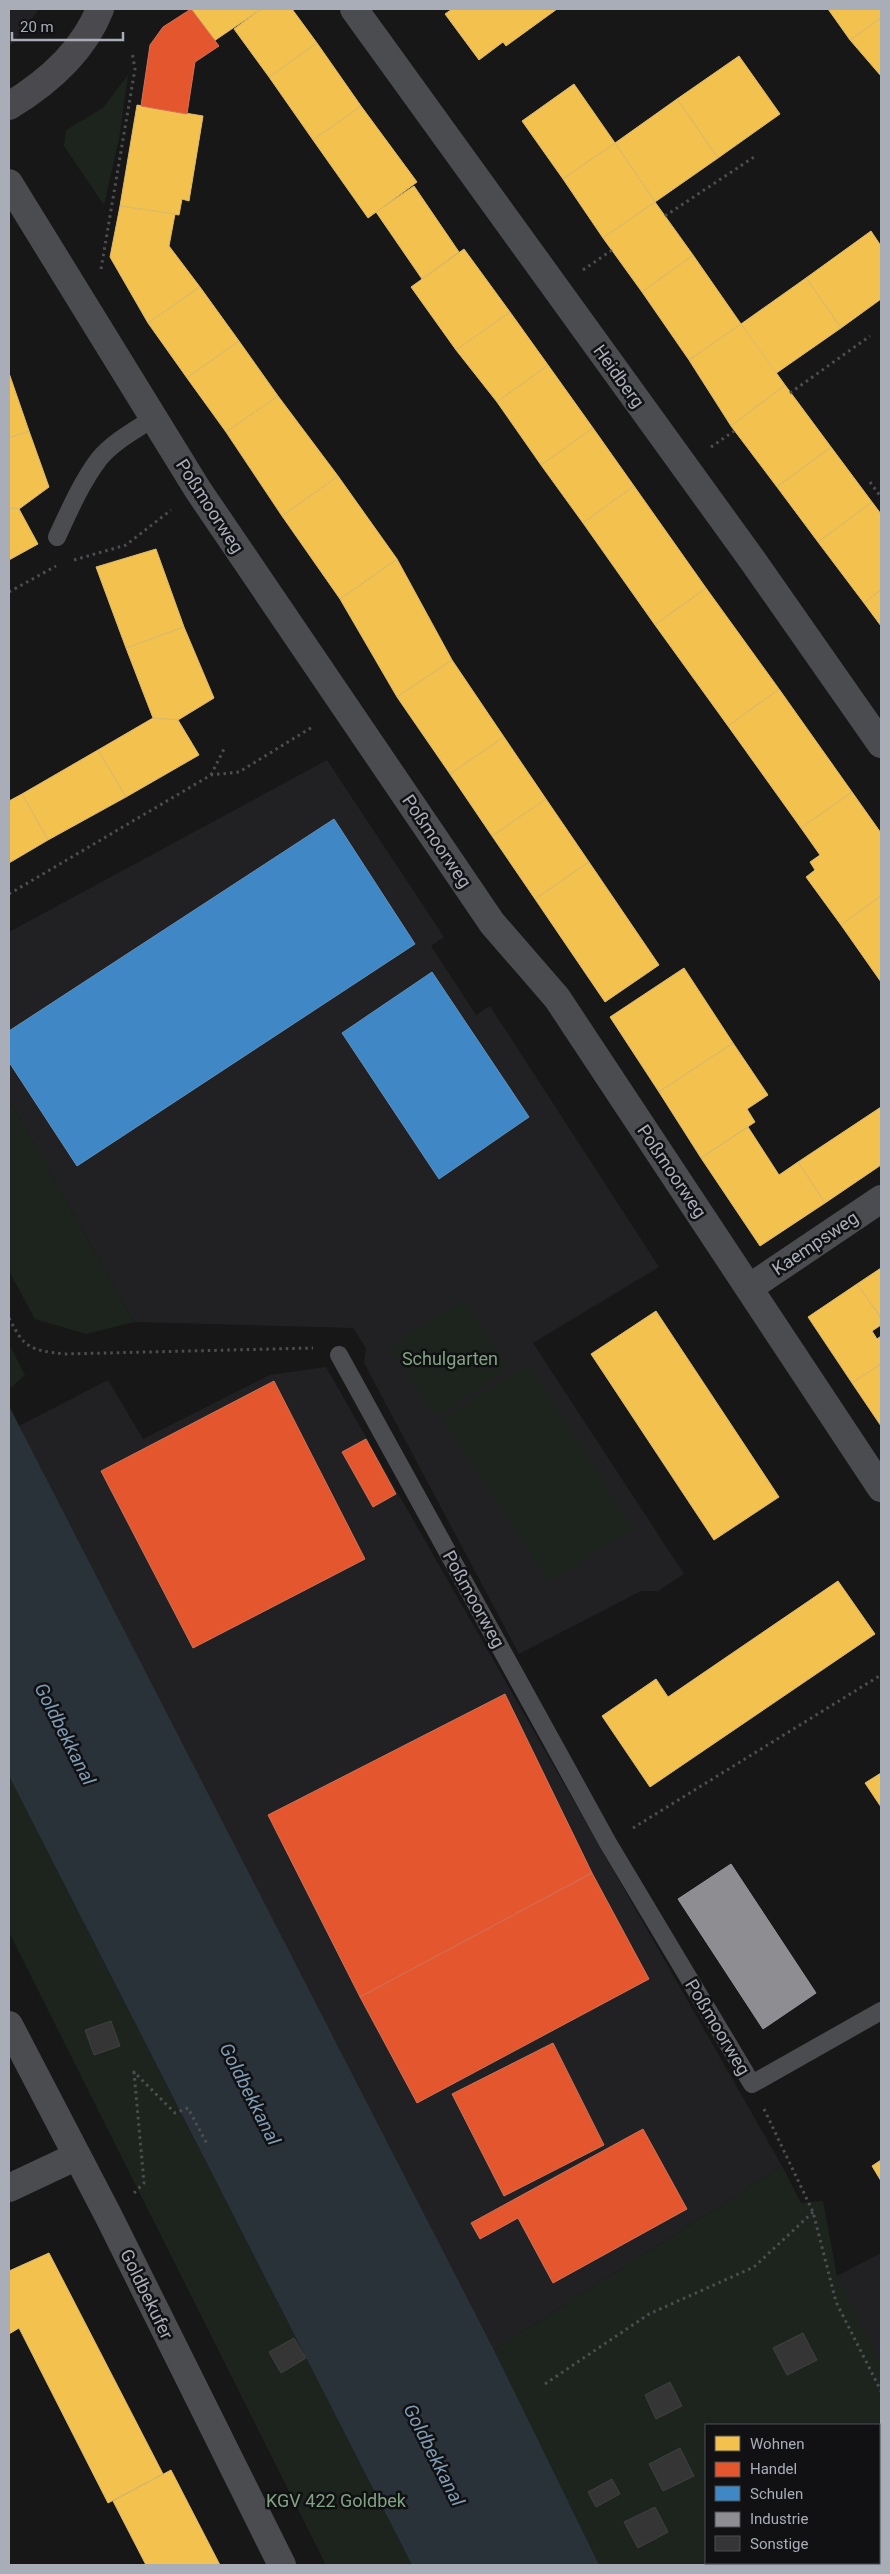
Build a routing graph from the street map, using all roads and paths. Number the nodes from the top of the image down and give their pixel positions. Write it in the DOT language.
graph roads {
  1 [pos="100,9"];
  2 [pos="354,9"];
  3 [pos="132,52"];
  4 [pos="9,106"];
  5 [pos="757,155"];
  6 [pos="9,183"];
  7 [pos="665,216"];
  8 [pos="93,318"];
  9 [pos="870,336"];
  10 [pos="790,393"];
  11 [pos="154,418"];
  12 [pos="870,482"];
  13 [pos="198,490"];
  14 [pos="881,497"];
  15 [pos="57,537"];
  16 [pos="72,561"];
  17 [pos="64,563"];
  18 [pos="9,592"];
  19 [pos="314,726"];
  20 [pos="881,744"];
  21 [pos="224,750"];
  22 [pos="211,775"];
  23 [pos="9,894"];
  24 [pos="881,1199"];
  25 [pos="749,1288"];
  26 [pos="9,1318"];
  27 [pos="339,1355"];
  28 [pos="881,1488"];
  29 [pos="881,1675"];
  30 [pos="608,1843"];
  31 [pos="881,2011"];
  32 [pos="9,2024"];
  33 [pos="752,2084"];
  34 [pos="207,2144"];
  35 [pos="77,2156"];
  36 [pos="9,2188"];
  37 [pos="813,2212"];
  38 [pos="110,2218"];
  39 [pos="545,2384"];
  40 [pos="881,2391"];
  41 [pos="282,2565"];
  1 -- 4 [label="street"];
  2 -- 20 [label="street, Heidberg"];
  3 -- 8 [label="path"];
  5 -- 7 [label="path"];
  6 -- 8 [label="street, Poßmoorweg"];
  8 -- 11 [label="street, Poßmoorweg"];
  9 -- 10 [label="path"];
  11 -- 13 [label="street, Poßmoorweg"];
  11 -- 15 [label="lane"];
  12 -- 14 [label="path"];
  13 -- 16 [label="path"];
  13 -- 25 [label="street, Poßmoorweg"];
  17 -- 18 [label="path"];
  19 -- 22 [label="path"];
  21 -- 22 [label="path"];
  22 -- 23 [label="path"];
  24 -- 25 [label="street, Kaempsweg"];
  25 -- 28 [label="street, Poßmoorweg"];
  26 -- 27 [label="path"];
  27 -- 30 [label="lane, Poßmoorweg"];
  29 -- 30 [label="path"];
  30 -- 33 [label="lane, Poßmoorweg"];
  31 -- 33 [label="lane, Poßmoorweg"];
  32 -- 35 [label="street, Goldbekufer"];
  33 -- 37 [label="path"];
  34 -- 38 [label="path"];
  35 -- 36 [label="street"];
  35 -- 38 [label="street, Goldbekufer"];
  37 -- 39 [label="path"];
  37 -- 40 [label="path"];
  38 -- 41 [label="street, Goldbekufer"];
}
